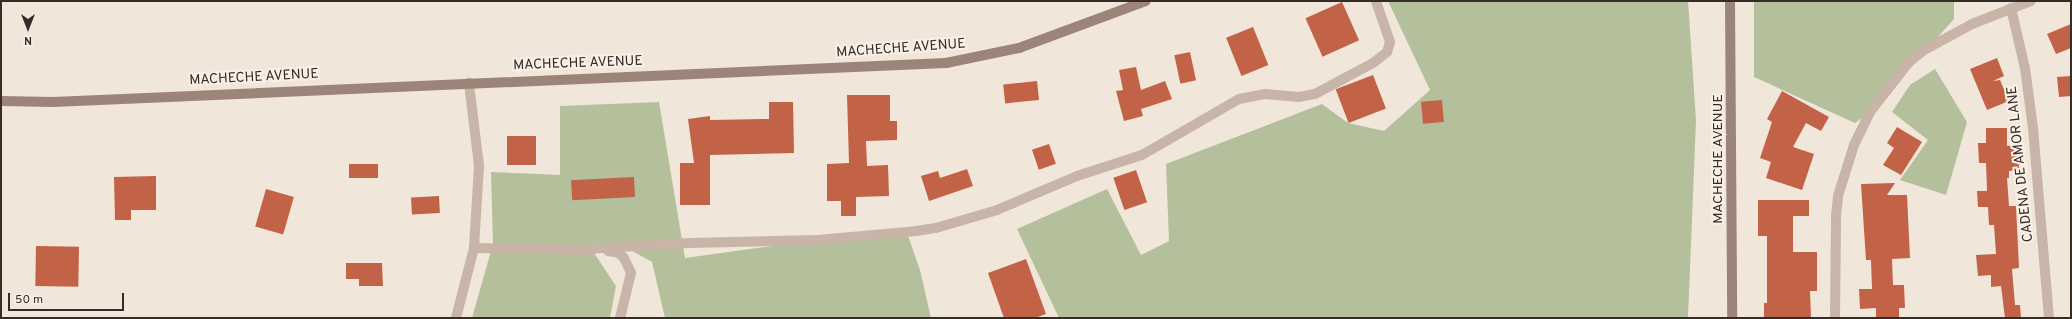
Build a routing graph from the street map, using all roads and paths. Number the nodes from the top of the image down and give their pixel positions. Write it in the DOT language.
graph roads {
  1 [pos="1146,1"];
  2 [pos="1376,1"];
  3 [pos="1730,1"];
  4 [pos="2031,1"];
  5 [pos="2011,8"];
  6 [pos="469,83"];
  7 [pos="1,101"];
  8 [pos="474,248"];
  9 [pos="585,250"];
  10 [pos="456,318"];
  11 [pos="620,318"];
  12 [pos="1732,318"];
  13 [pos="1835,318"];
  14 [pos="2049,318"];
  1 -- 6 [label="main road, MACHECHE AVENUE"];
  2 -- 9 [label="street"];
  3 -- 12 [label="main road, MACHECHE AVENUE"];
  4 -- 5 [label="street"];
  5 -- 13 [label="street"];
  5 -- 14 [label="street, CADENA DE AMOR LANE"];
  6 -- 7 [label="main road, MACHECHE AVENUE"];
  6 -- 8 [label="street"];
  8 -- 9 [label="street"];
  8 -- 10 [label="street"];
  9 -- 11 [label="street"];
}
